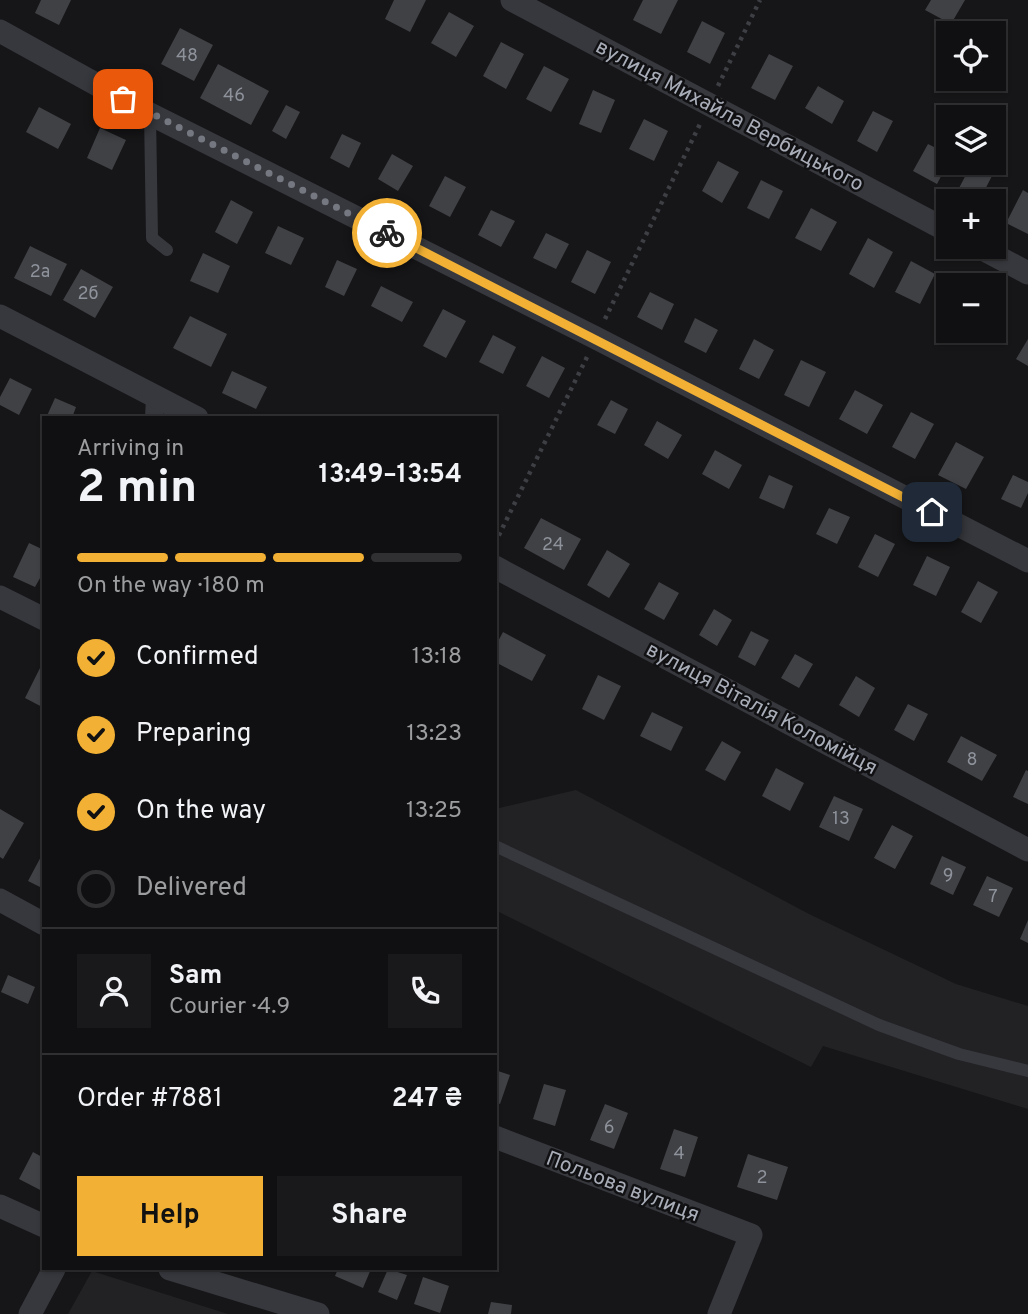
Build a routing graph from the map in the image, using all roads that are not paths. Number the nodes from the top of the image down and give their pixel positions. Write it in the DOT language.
graph roads {
  1 [pos="512,0"];
  2 [pos="0,31"];
  3 [pos="150,114"];
  4 [pos="936,225"];
  5 [pos="167,250"];
  6 [pos="1001,259"];
  7 [pos="1028,273"];
  8 [pos="0,316"];
  9 [pos="154,408"];
  10 [pos="188,416"];
  11 [pos="1028,561"];
  12 [pos="497,568"];
  13 [pos="0,597"];
  14 [pos="42,618"];
  15 [pos="497,847"];
  16 [pos="1028,850"];
  17 [pos="0,900"];
  18 [pos="42,923"];
  19 [pos="1028,1071"];
  20 [pos="497,1138"];
  21 [pos="0,1206"];
  22 [pos="42,1225"];
  23 [pos="53,1270"];
  24 [pos="173,1270"];
  25 [pos="30,1314"];
  26 [pos="318,1314"];
  27 [pos="719,1314"];
  1 -- 4 [label="street, вулиця Михайла Вербицького"];
  2 -- 3 [label="street"];
  3 -- 5 [label="lane"];
  3 -- 11 [label="street"];
  6 -- 7 [label="street"];
  8 -- 9 [label="street"];
  9 -- 10 [label="street"];
  12 -- 16 [label="street, вулиця Віталія Коломійця"];
  13 -- 14 [label="street"];
  15 -- 19 [label="lane"];
  17 -- 18 [label="street"];
  20 -- 27 [label="street, Польова вулиця"];
  21 -- 22 [label="street"];
  23 -- 25 [label="street"];
  24 -- 26 [label="street"];
}
